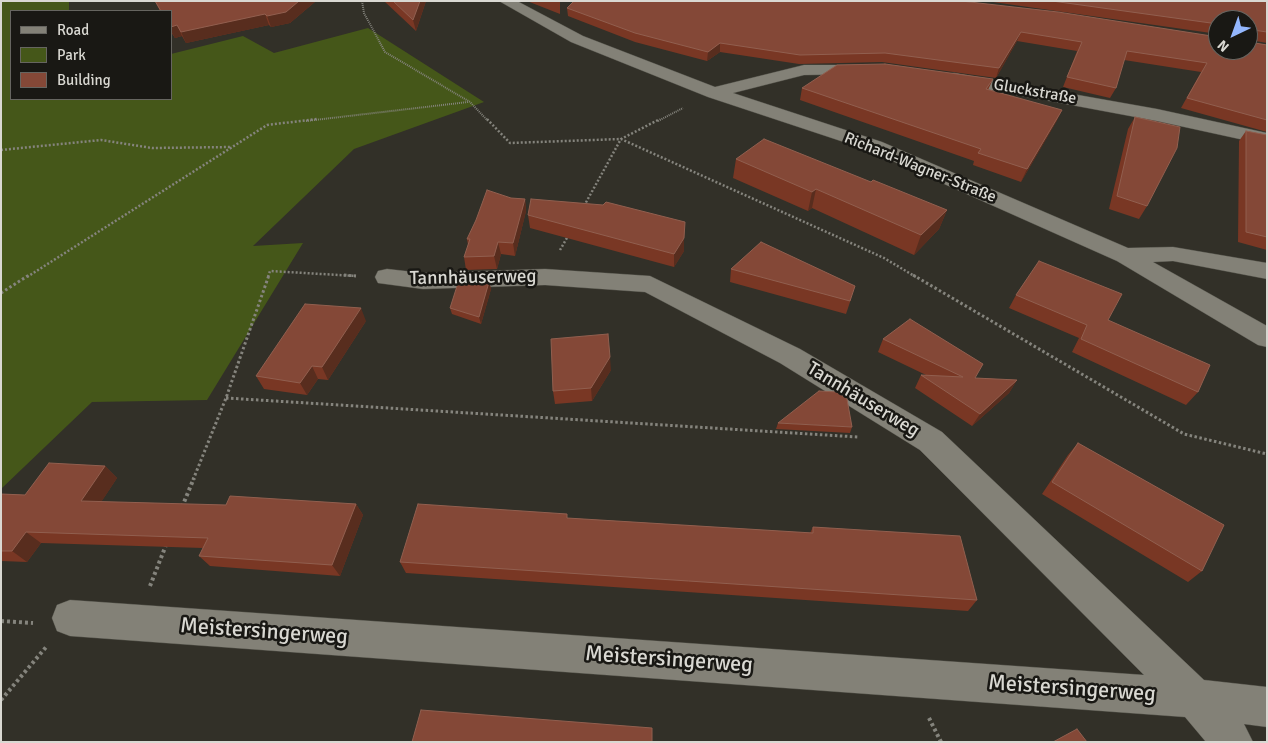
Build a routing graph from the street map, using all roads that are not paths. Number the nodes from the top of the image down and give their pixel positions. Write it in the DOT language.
graph roads {
  1 [pos="506,1"];
  2 [pos="882,69"];
  3 [pos="940,77"];
  4 [pos="714,93"];
  5 [pos="1267,139"];
  6 [pos="1125,256"];
  7 [pos="1267,271"];
  8 [pos="387,277"];
  9 [pos="1267,338"];
  10 [pos="70,618"];
  11 [pos="1195,698"];
  12 [pos="1267,707"];
  13 [pos="1232,742"];
  1 -- 4 [label="street, Richard-Wagner-Straße"];
  2 -- 4 [label="street"];
  3 -- 5 [label="street, Gluckstraße"];
  4 -- 6 [label="street, Richard-Wagner-Straße"];
  6 -- 7 [label="street"];
  6 -- 9 [label="street, Richard-Wagner-Straße"];
  8 -- 11 [label="street, Tannhäuserweg"];
  10 -- 11 [label="street, Meistersingerweg"];
  11 -- 12 [label="street, Meistersingerweg"];
  11 -- 13 [label="street, Tannhäuserweg"];
}
